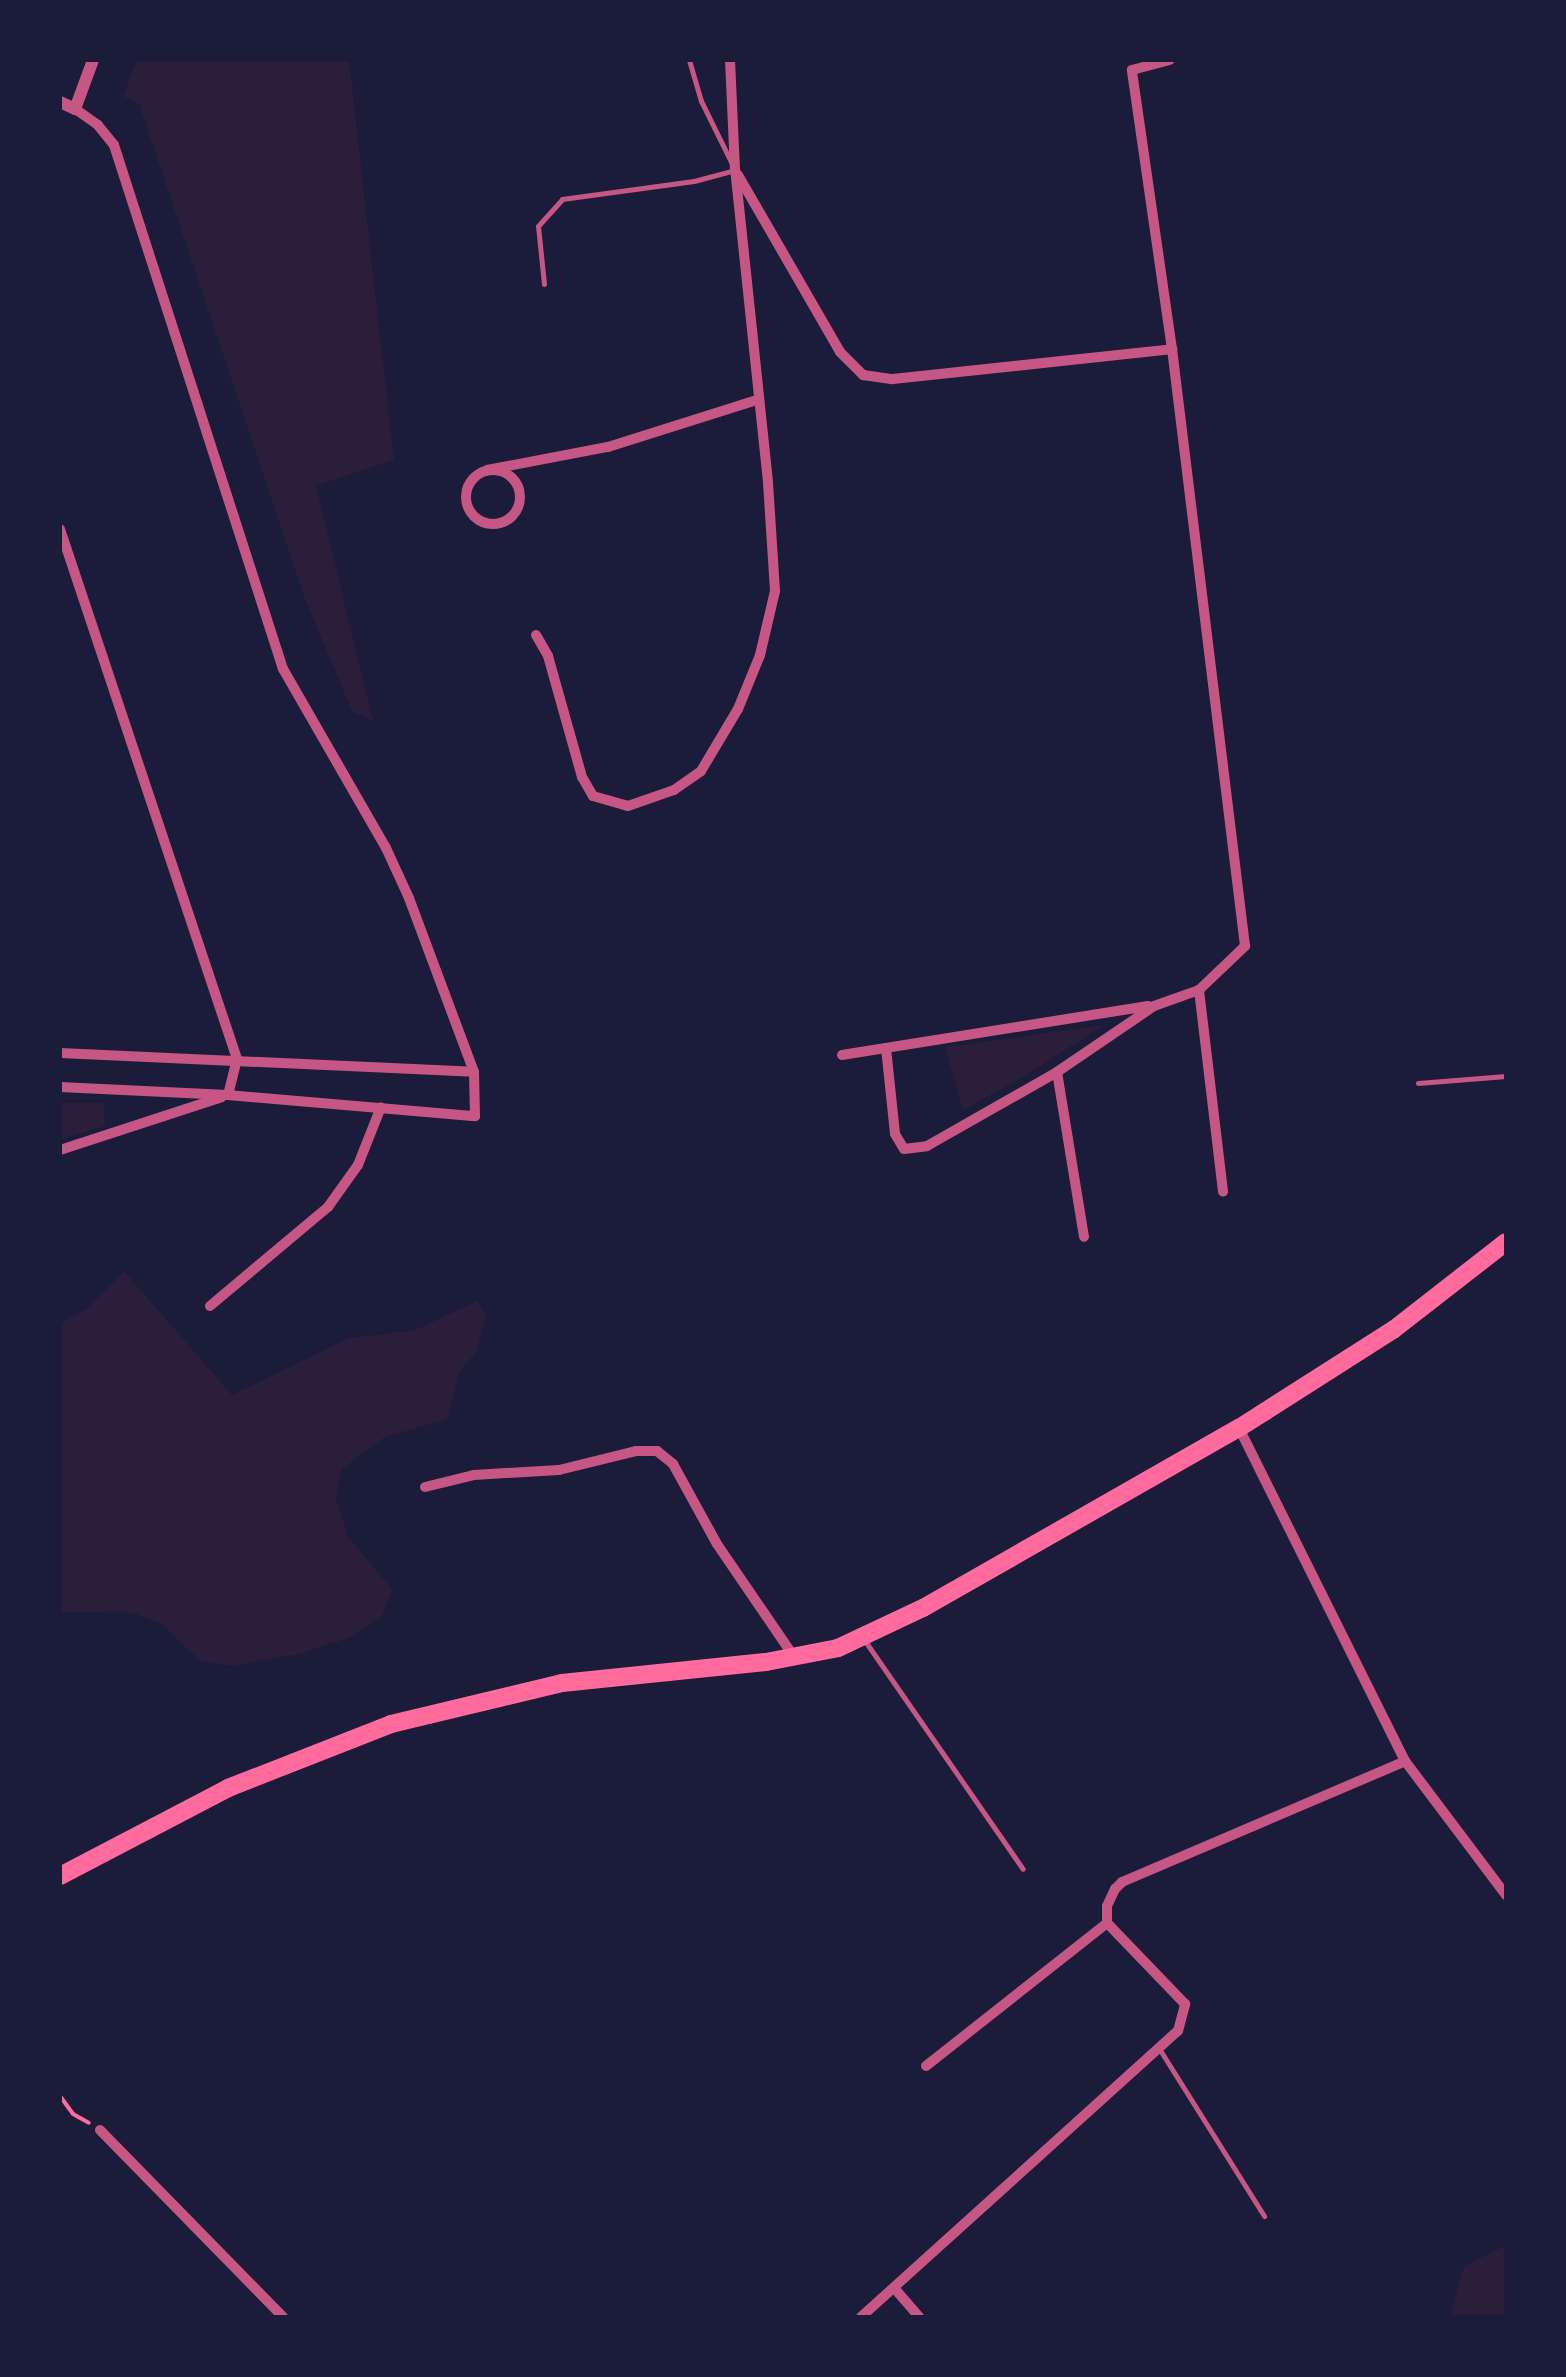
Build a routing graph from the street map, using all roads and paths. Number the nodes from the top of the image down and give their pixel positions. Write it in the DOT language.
graph roads {
  1 [pos="92,60"];
  2 [pos="689,60"];
  3 [pos="730,60"];
  4 [pos="1170,60"];
  5 [pos="1152,62"];
  6 [pos="60,102"];
  7 [pos="75,109"];
  8 [pos="735,170"];
  9 [pos="544,284"];
  10 [pos="1172,348"];
  11 [pos="757,400"];
  12 [pos="487,470"];
  13 [pos="60,529"];
  14 [pos="536,635"];
  15 [pos="1199,990"];
  16 [pos="1154,1006"];
  17 [pos="886,1048"];
  18 [pos="60,1052"];
  19 [pos="842,1054"];
  20 [pos="237,1059"];
  21 [pos="474,1072"];
  22 [pos="1057,1072"];
  23 [pos="1506,1076"];
  24 [pos="1418,1083"];
  25 [pos="60,1086"];
  26 [pos="228,1095"];
  27 [pos="381,1106"];
  28 [pos="60,1150"];
  29 [pos="1222,1192"];
  30 [pos="1084,1237"];
  31 [pos="1506,1242"];
  32 [pos="210,1306"];
  33 [pos="1239,1428"];
  34 [pos="425,1486"];
  35 [pos="862,1637"];
  36 [pos="794,1658"];
  37 [pos="1406,1762"];
  38 [pos="1023,1869"];
  39 [pos="60,1876"];
  40 [pos="1506,1895"];
  41 [pos="1107,1923"];
  42 [pos="1160,2050"];
  43 [pos="926,2066"];
  44 [pos="60,2096"];
  45 [pos="100,2130"];
  46 [pos="1264,2216"];
  47 [pos="895,2289"];
  48 [pos="283,2317"];
  49 [pos="861,2317"];
  50 [pos="918,2317"];
  1 -- 7 [label="street"];
  2 -- 8 [label="lane"];
  3 -- 8 [label="street"];
  4 -- 5 [label="street"];
  5 -- 10 [label="street"];
  6 -- 7 [label="street"];
  7 -- 21 [label="street"];
  8 -- 9 [label="lane"];
  8 -- 10 [label="street"];
  8 -- 11 [label="street"];
  10 -- 15 [label="street"];
  11 -- 12 [label="street"];
  11 -- 14 [label="street"];
  12 -- 12 [label="street"];
  13 -- 20 [label="street"];
  15 -- 16 [label="street"];
  15 -- 29 [label="street"];
  16 -- 17 [label="street"];
  16 -- 22 [label="street"];
  17 -- 19 [label="street"];
  17 -- 22 [label="street"];
  18 -- 20 [label="street"];
  20 -- 21 [label="street"];
  20 -- 26 [label="street"];
  21 -- 27 [label="street"];
  22 -- 30 [label="street"];
  23 -- 24 [label="lane"];
  25 -- 26 [label="street"];
  26 -- 27 [label="street"];
  26 -- 28 [label="street"];
  27 -- 32 [label="street"];
  31 -- 33 [label="main road"];
  33 -- 35 [label="main road"];
  33 -- 37 [label="street"];
  34 -- 36 [label="street"];
  35 -- 36 [label="main road"];
  35 -- 38 [label="lane"];
  36 -- 39 [label="main road"];
  37 -- 40 [label="street"];
  37 -- 41 [label="street"];
  41 -- 42 [label="street"];
  41 -- 43 [label="street"];
  42 -- 46 [label="lane"];
  42 -- 47 [label="street"];
  44 -- 45 [label="path"];
  45 -- 48 [label="street"];
  47 -- 49 [label="street"];
  47 -- 50 [label="street"];
}
